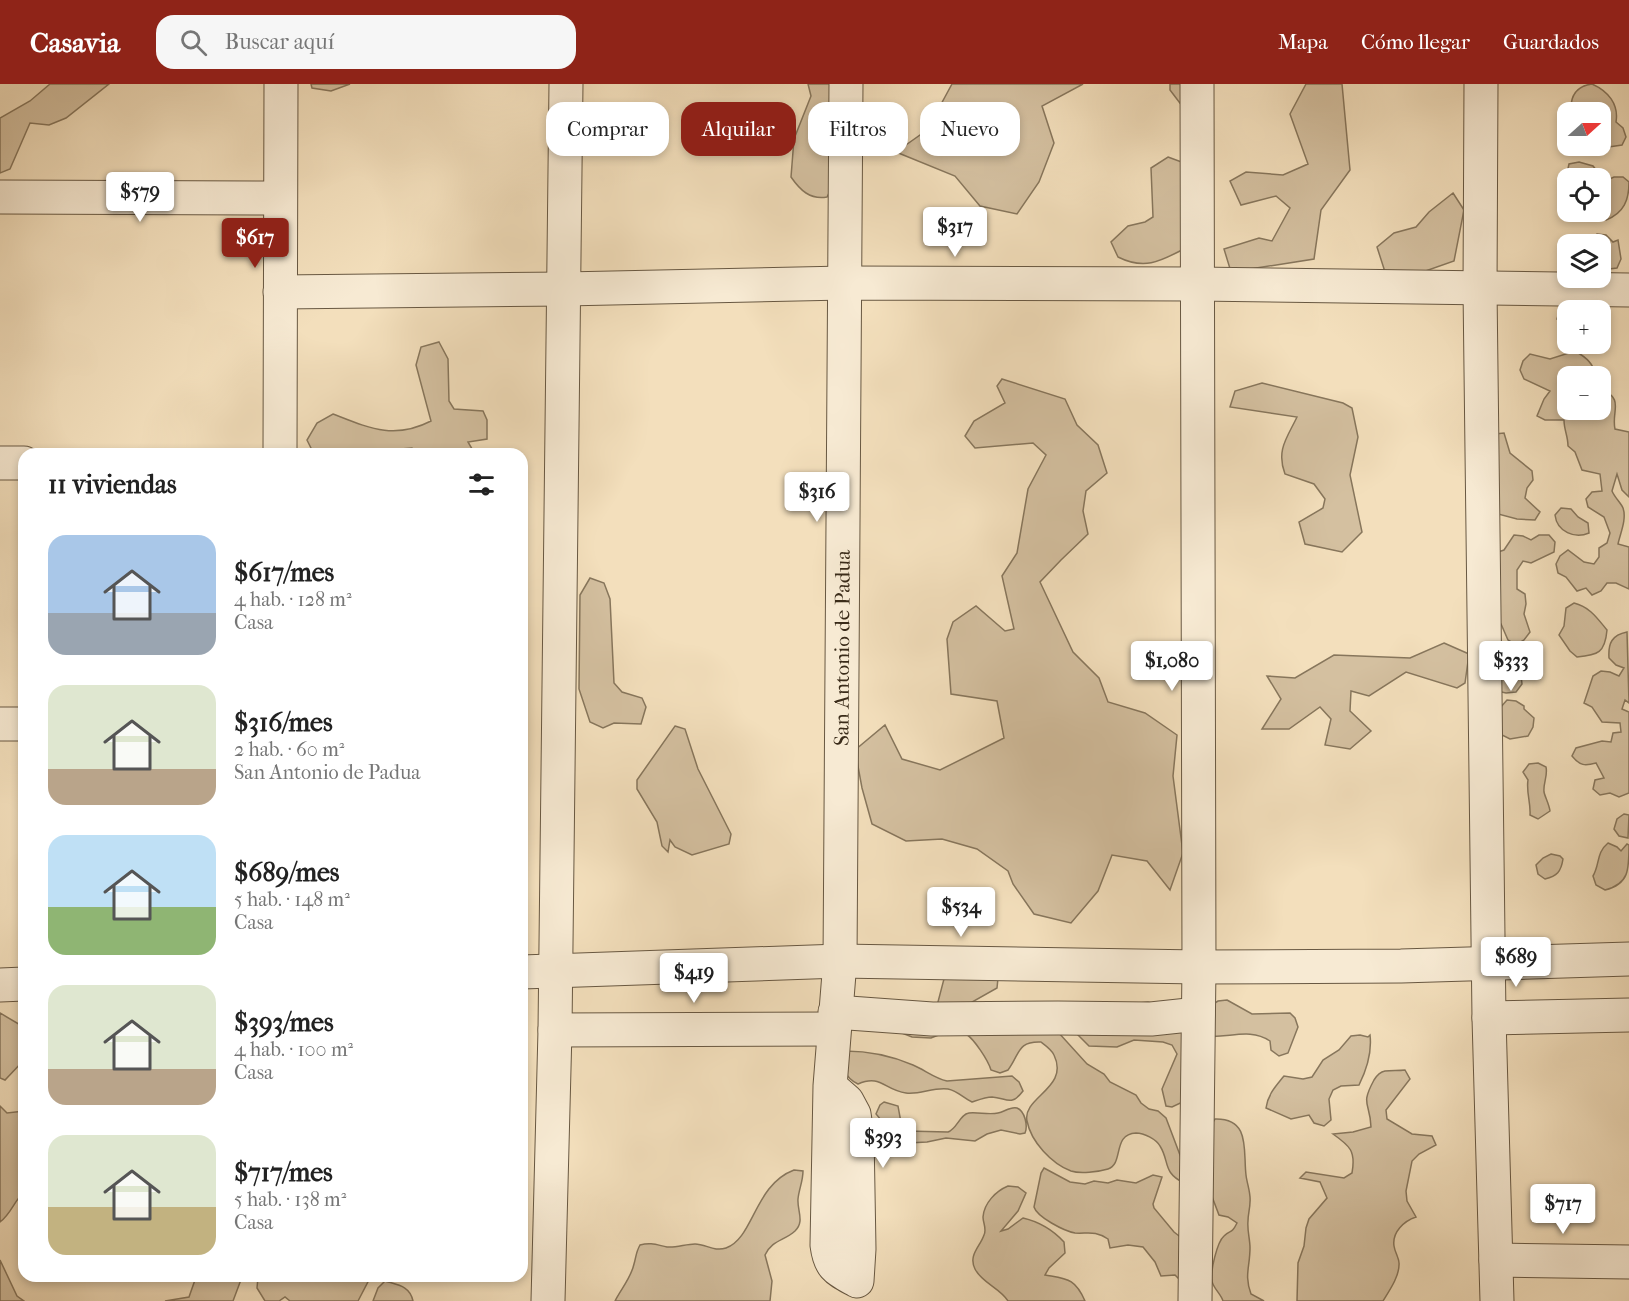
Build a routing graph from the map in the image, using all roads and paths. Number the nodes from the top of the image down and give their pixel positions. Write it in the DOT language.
graph roads {
  1 [pos="281,84"];
  2 [pos="566,84"];
  3 [pos="846,84"];
  4 [pos="1197,84"];
  5 [pos="1481,84"];
  6 [pos="0,197"];
  7 [pos="280,198"];
  8 [pos="844,283"];
  9 [pos="1196,284"];
  10 [pos="565,289"];
  11 [pos="1480,289"];
  12 [pos="1629,290"];
  13 [pos="280,292"];
  14 [pos="280,448"];
  15 [pos="0,463"];
  16 [pos="18,463"];
  17 [pos="0,724"];
  18 [pos="18,724"];
  19 [pos="1629,959"];
  20 [pos="840,961"];
  21 [pos="1489,963"];
  22 [pos="1199,967"];
  23 [pos="555,971"];
  24 [pos="528,972"];
  25 [pos="18,984"];
  26 [pos="0,985"];
  27 [pos="1198,1014"];
  28 [pos="1629,1015"];
  29 [pos="1489,1018"];
  30 [pos="834,1020"];
  31 [pos="555,1029"];
  32 [pos="830,1086"];
  33 [pos="1496,1260"];
  34 [pos="1629,1262"];
  35 [pos="548,1301"];
  36 [pos="1195,1301"];
  37 [pos="1497,1301"];
  1 -- 7 [label="street"];
  2 -- 10 [label="street"];
  3 -- 8 [label="street, San Antonio de Padua"];
  4 -- 9 [label="street"];
  5 -- 11 [label="street"];
  6 -- 7 [label="street"];
  7 -- 13 [label="street"];
  8 -- 9 [label="street"];
  8 -- 10 [label="street"];
  8 -- 20 [label="street, San Antonio de Padua"];
  9 -- 11 [label="street"];
  9 -- 22 [label="street"];
  10 -- 13 [label="street"];
  10 -- 23 [label="street"];
  11 -- 12 [label="street"];
  11 -- 21 [label="street"];
  13 -- 14 [label="street"];
  15 -- 16 [label="street"];
  17 -- 18 [label="street"];
  19 -- 21 [label="street"];
  20 -- 22 [label="street"];
  20 -- 23 [label="street"];
  20 -- 30 [label="street, San Antonio de Padua"];
  21 -- 22 [label="street"];
  21 -- 29 [label="street"];
  22 -- 27 [label="street"];
  23 -- 24 [label="street"];
  23 -- 31 [label="street"];
  25 -- 26 [label="street"];
  27 -- 30 [label="street"];
  27 -- 36 [label="street"];
  28 -- 29 [label="street"];
  29 -- 33 [label="street"];
  30 -- 31 [label="street"];
  30 -- 32 [label="street, San Antonio de Padua"];
  31 -- 35 [label="street"];
  33 -- 34 [label="street"];
  33 -- 37 [label="street"];
}
